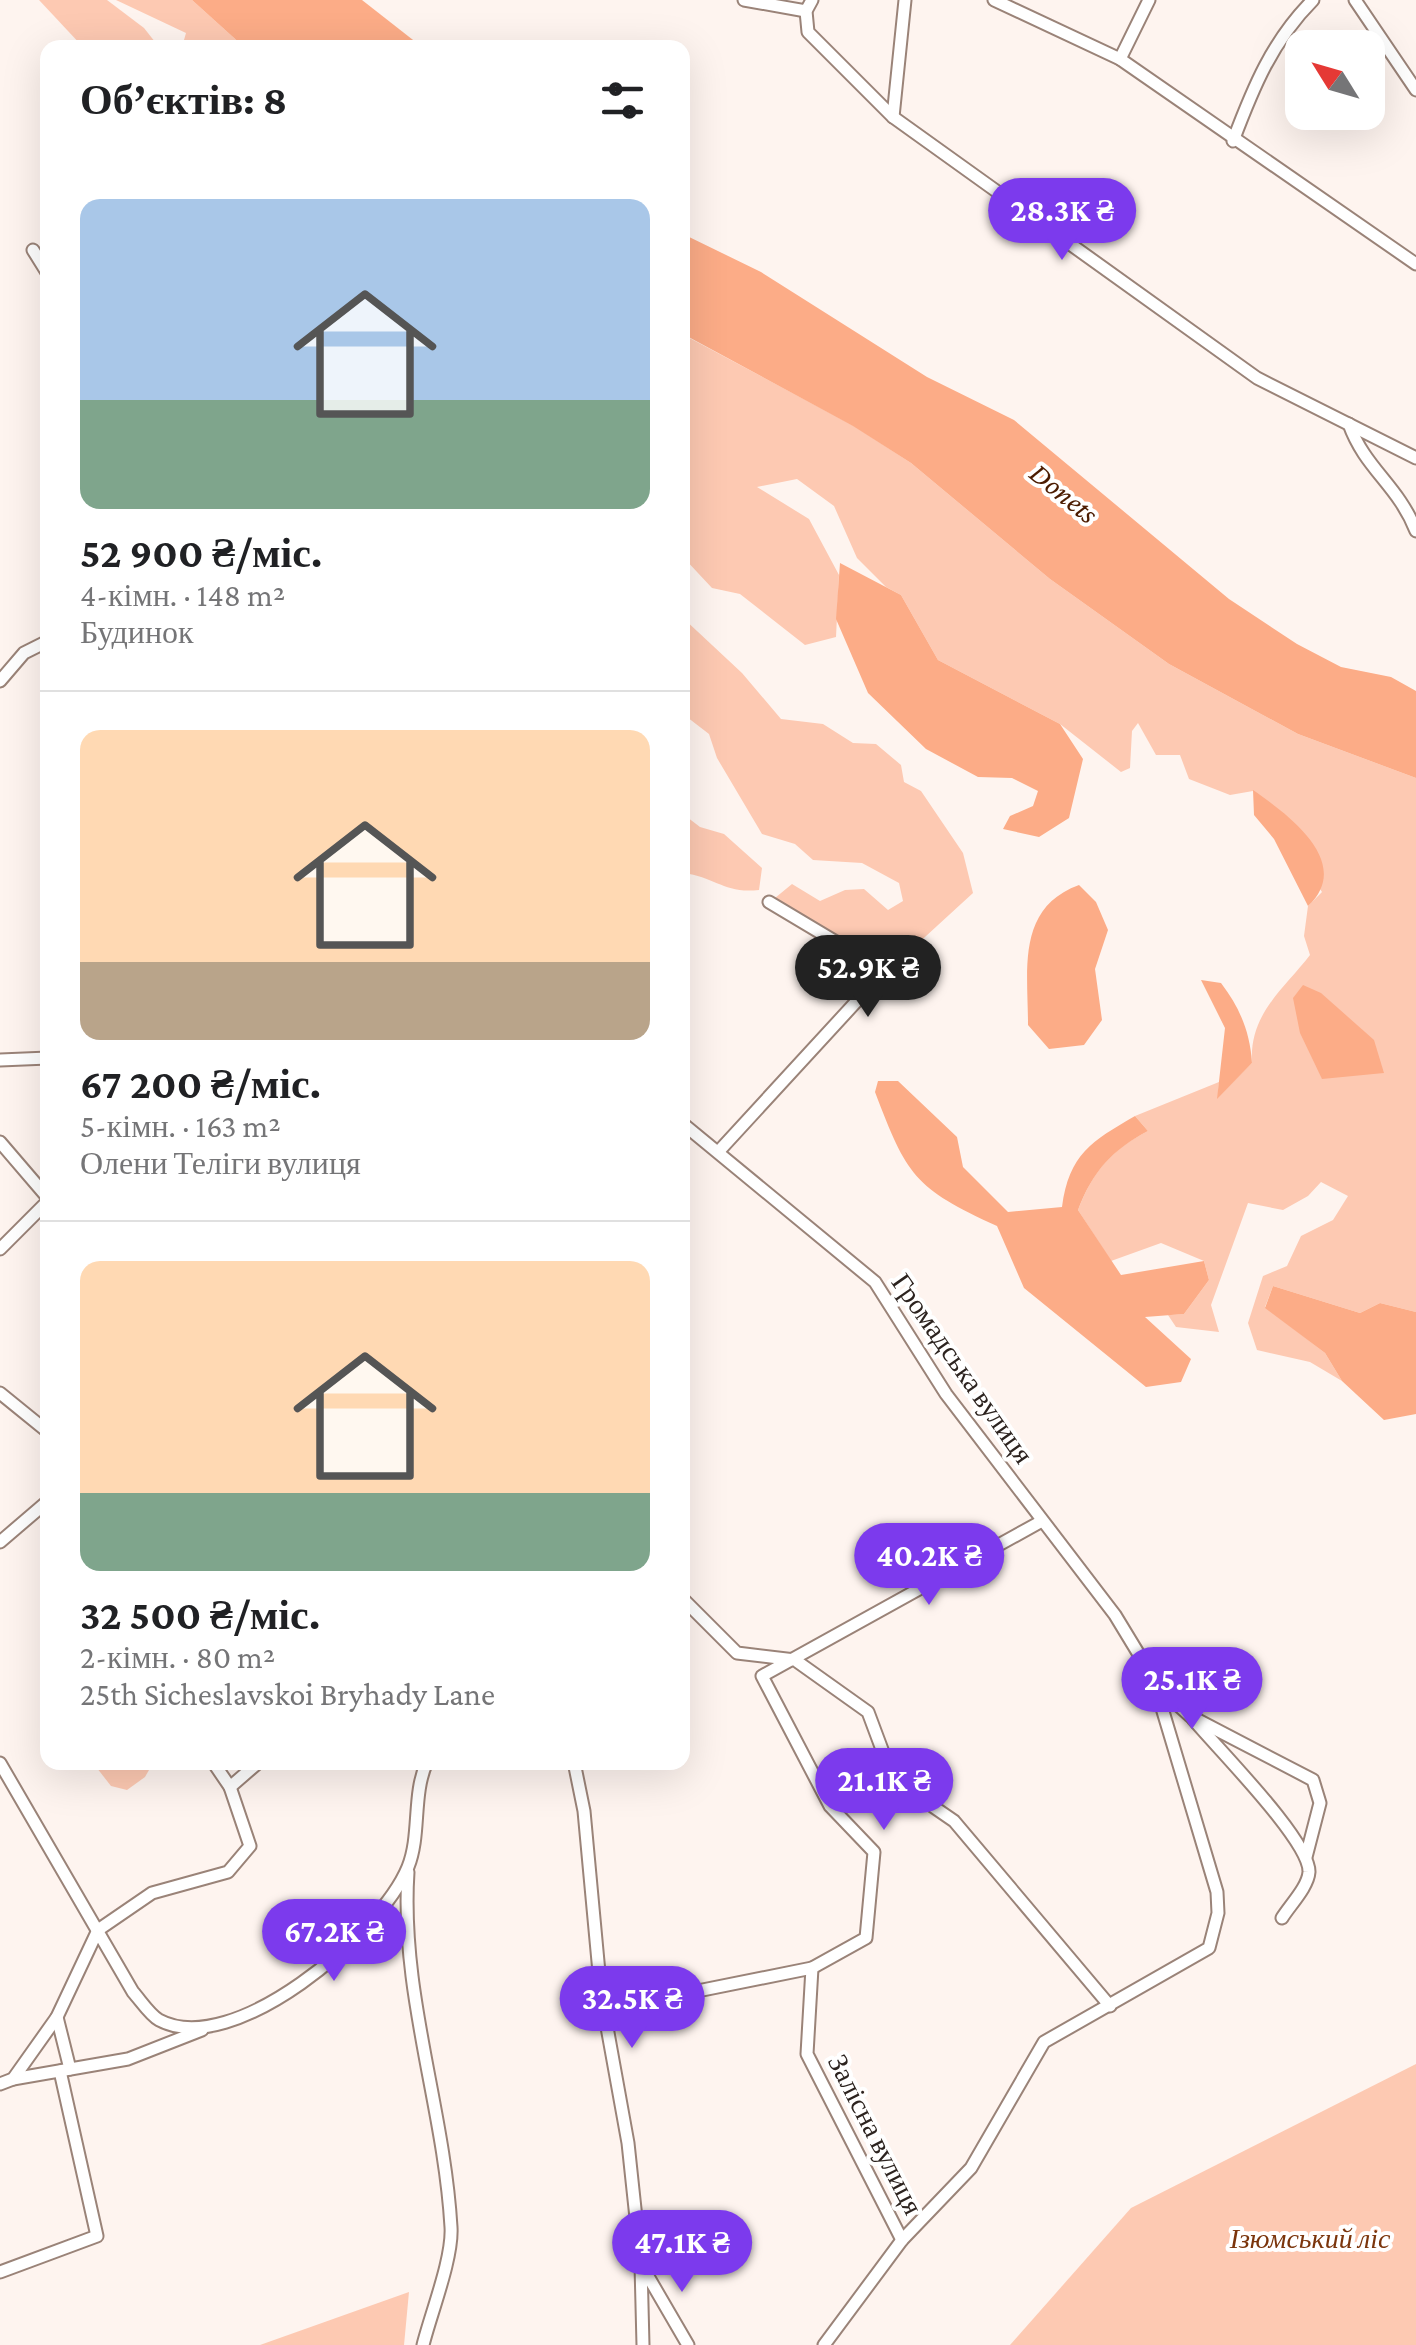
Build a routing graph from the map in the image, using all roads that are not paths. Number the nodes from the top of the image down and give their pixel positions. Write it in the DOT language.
graph roads {
  1 [pos="744,0"];
  2 [pos="904,0"];
  3 [pos="994,0"];
  4 [pos="1149,0"];
  5 [pos="1313,0"];
  6 [pos="1355,0"];
  7 [pos="809,5"];
  8 [pos="1120,59"];
  9 [pos="1416,90"];
  10 [pos="893,118"];
  11 [pos="1233,141"];
  12 [pos="33,250"];
  13 [pos="40,261"];
  14 [pos="1416,264"];
  15 [pos="1349,424"];
  16 [pos="1416,458"];
  17 [pos="1416,531"];
  18 [pos="40,645"];
  19 [pos="0,681"];
  20 [pos="769,902"];
  21 [pos="40,1058"];
  22 [pos="0,1060"];
  23 [pos="690,1129"];
  24 [pos="0,1142"];
  25 [pos="720,1150"];
  26 [pos="40,1190"];
  27 [pos="40,1208"];
  28 [pos="0,1248"];
  29 [pos="0,1392"];
  30 [pos="40,1425"];
  31 [pos="40,1508"];
  32 [pos="1042,1521"];
  33 [pos="0,1542"];
  34 [pos="690,1606"];
  35 [pos="795,1660"];
  36 [pos="1159,1698"];
  37 [pos="1190,1716"];
  38 [pos="0,1763"];
  39 [pos="218,1770"];
  40 [pos="250,1770"];
  41 [pos="425,1770"];
  42 [pos="576,1770"];
  43 [pos="230,1787"];
  44 [pos="1306,1857"];
  45 [pos="408,1866"];
  46 [pos="1282,1918"];
  47 [pos="98,1930"];
  48 [pos="812,1968"];
  49 [pos="602,1994"];
  50 [pos="1110,2006"];
  51 [pos="57,2017"];
  52 [pos="202,2030"];
  53 [pos="65,2070"];
  54 [pos="6,2082"];
  55 [pos="902,2240"];
  56 [pos="641,2265"];
  57 [pos="0,2272"];
  58 [pos="423,2345"];
  59 [pos="643,2345"];
  60 [pos="688,2345"];
  61 [pos="824,2345"];
  1 -- 7 [label="street"];
  2 -- 10 [label="street"];
  3 -- 8 [label="street"];
  4 -- 8 [label="street"];
  5 -- 11 [label="street"];
  6 -- 9 [label="street"];
  7 -- 10 [label="street"];
  8 -- 11 [label="street"];
  10 -- 15 [label="street"];
  11 -- 14 [label="street"];
  12 -- 13 [label="street"];
  15 -- 16 [label="street"];
  15 -- 17 [label="street"];
  18 -- 19 [label="street"];
  20 -- 25 [label="street"];
  21 -- 22 [label="street"];
  23 -- 25 [label="street, Громадська вулиця"];
  24 -- 26 [label="street"];
  25 -- 32 [label="street, Громадська вулиця"];
  27 -- 28 [label="street"];
  29 -- 30 [label="street"];
  31 -- 33 [label="street"];
  32 -- 35 [label="street"];
  32 -- 36 [label="street, Громадська вулиця"];
  34 -- 35 [label="street"];
  35 -- 48 [label="street"];
  35 -- 50 [label="street"];
  36 -- 37 [label="street"];
  36 -- 50 [label="street, Громадська вулиця"];
  37 -- 44 [label="street"];
  37 -- 44 [label="street"];
  38 -- 47 [label="street"];
  39 -- 43 [label="street"];
  40 -- 43 [label="street"];
  41 -- 45 [label="street"];
  42 -- 49 [label="street"];
  43 -- 47 [label="street"];
  44 -- 46 [label="street"];
  45 -- 52 [label="street"];
  45 -- 58 [label="street"];
  47 -- 51 [label="street"];
  47 -- 52 [label="street"];
  48 -- 49 [label="street"];
  48 -- 55 [label="street, Залісна вулиця"];
  49 -- 56 [label="street"];
  50 -- 55 [label="street, Громадська вулиця"];
  51 -- 53 [label="street"];
  51 -- 54 [label="street"];
  52 -- 53 [label="street"];
  53 -- 54 [label="street"];
  53 -- 57 [label="street"];
  55 -- 61 [label="street, Громадська вулиця"];
  56 -- 59 [label="street"];
  56 -- 60 [label="street"];
}
